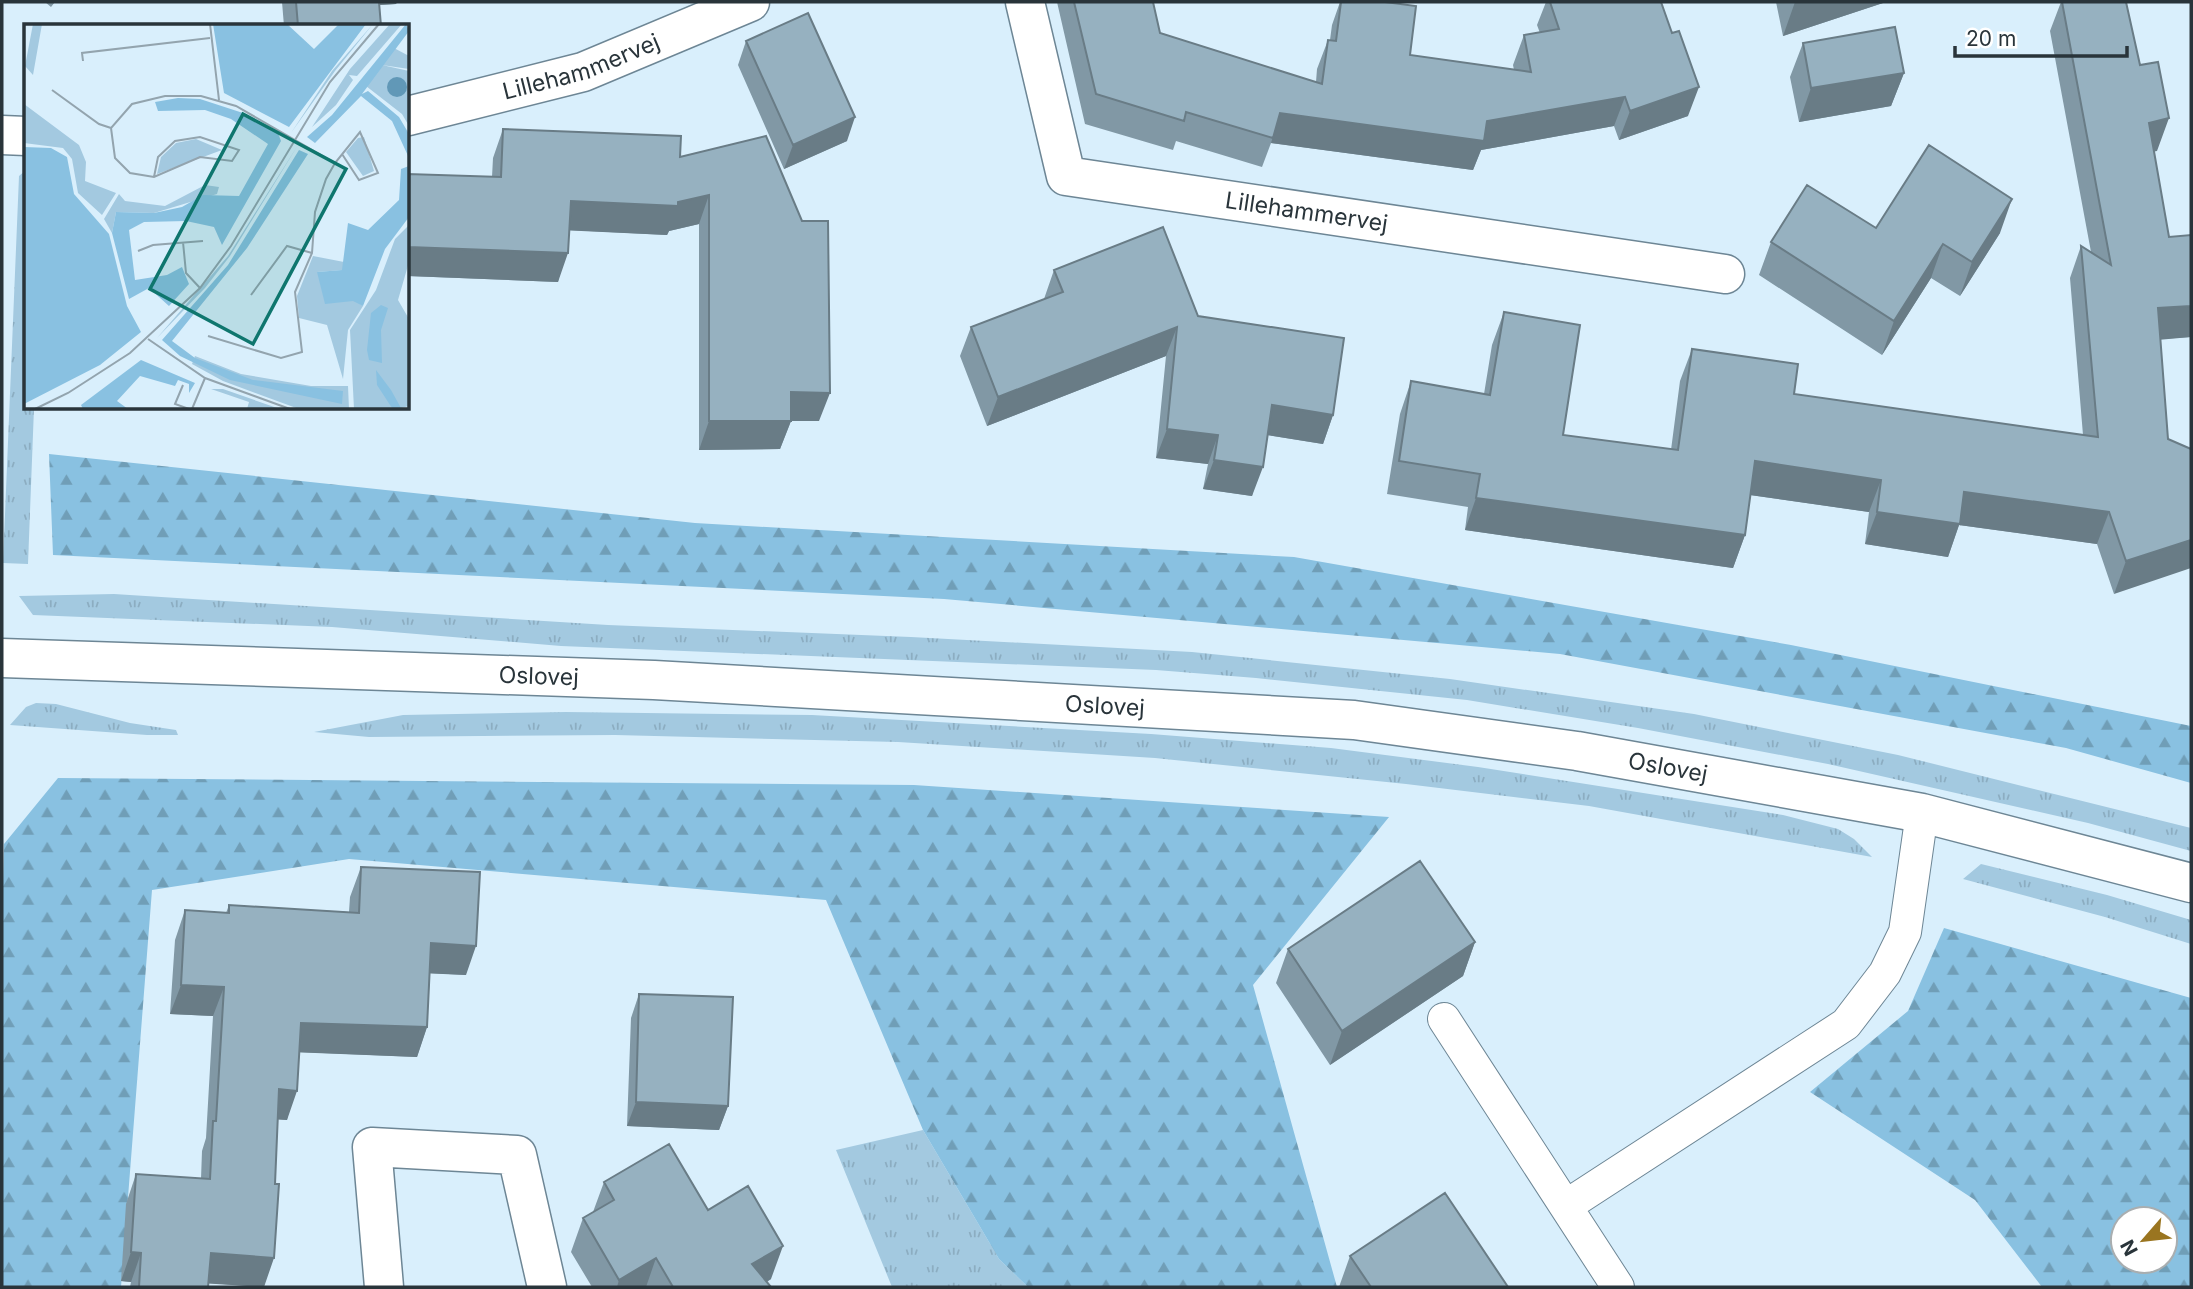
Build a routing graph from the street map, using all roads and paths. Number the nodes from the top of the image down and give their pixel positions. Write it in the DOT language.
graph roads {
  1 [pos="750,2"];
  2 [pos="1025,2"];
  3 [pos="410,115"];
  4 [pos="2,135"];
  5 [pos="24,136"];
  6 [pos="1725,274"];
  7 [pos="2,658"];
  8 [pos="1922,813"];
  9 [pos="2191,883"];
  10 [pos="1444,1019"];
  11 [pos="1566,1206"];
  12 [pos="384,1287"];
  13 [pos="547,1287"];
  14 [pos="1618,1287"];
  1 -- 3 [label="street, Lillehammervej"];
  2 -- 6 [label="street, Lillehammervej"];
  4 -- 5 [label="street"];
  7 -- 8 [label="street, Oslovej"];
  8 -- 9 [label="street, Oslovej"];
  8 -- 11 [label="lane"];
  10 -- 11 [label="lane"];
  11 -- 14 [label="lane"];
  12 -- 13 [label="street"];
}
